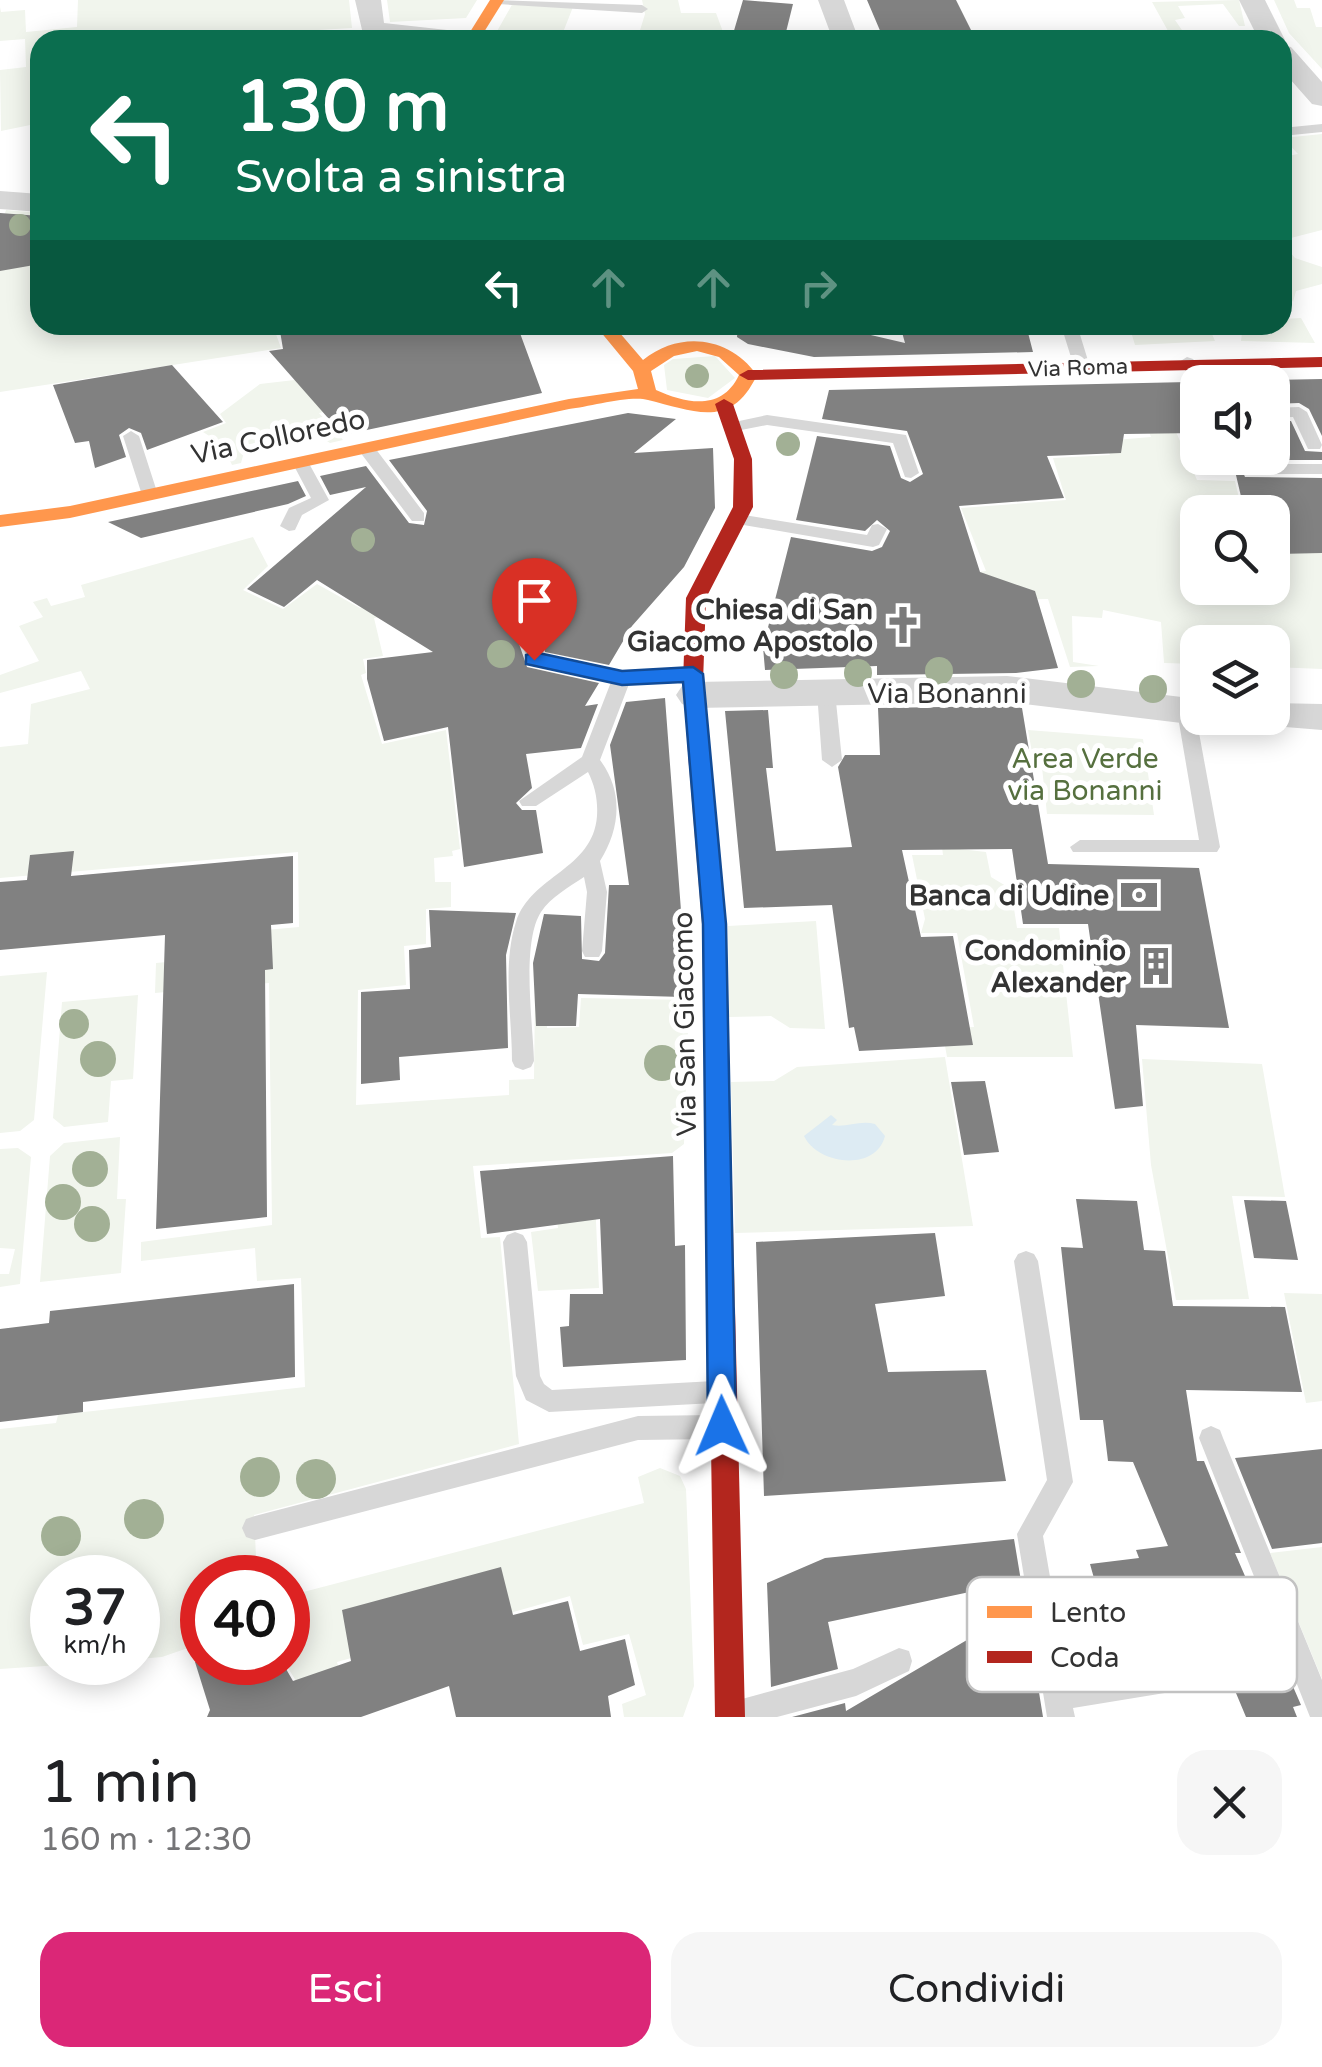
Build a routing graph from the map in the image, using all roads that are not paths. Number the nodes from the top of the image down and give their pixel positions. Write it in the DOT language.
graph roads {
  1 [pos="368,0"];
  2 [pos="497,0"];
  3 [pos="831,0"];
  4 [pos="1252,0"];
  5 [pos="642,9"];
  6 [pos="383,30"];
  7 [pos="476,30"];
  8 [pos="842,30"];
  9 [pos="1267,30"];
  10 [pos="1292,64"];
  11 [pos="1322,98"];
  12 [pos="1322,128"];
  13 [pos="1292,131"];
  14 [pos="0,200"];
  15 [pos="30,202"];
  16 [pos="611,335"];
  17 [pos="685,335"];
  18 [pos="1072,335"];
  19 [pos="715,348"];
  20 [pos="1187,362"];
  21 [pos="1322,362"];
  22 [pos="1189,365"];
  23 [pos="1082,367"];
  24 [pos="748,375"];
  25 [pos="645,381"];
  26 [pos="724,404"];
  27 [pos="1290,412"];
  28 [pos="731,427"];
  29 [pos="131,436"];
  30 [pos="1314,446"];
  31 [pos="366,448"];
  32 [pos="300,462"];
  33 [pos="1290,469"];
  34 [pos="1322,469"];
  35 [pos="912,474"];
  36 [pos="150,494"];
  37 [pos="418,517"];
  38 [pos="738,519"];
  39 [pos="0,521"];
  40 [pos="289,526"];
  41 [pos="878,529"];
  42 [pos="529,636"];
  43 [pos="622,678"];
  44 [pos="693,684"];
  45 [pos="826,692"];
  46 [pos="1180,711"];
  47 [pos="1290,717"];
  48 [pos="1322,718"];
  49 [pos="1195,735"];
  50 [pos="832,760"];
  51 [pos="590,761"];
  52 [pos="529,801"];
  53 [pos="1080,847"];
  54 [pos="590,862"];
  55 [pos="592,950"];
  56 [pos="523,1060"];
  57 [pos="515,1242"];
  58 [pos="1026,1261"];
  59 [pos="721,1392"];
  60 [pos="722,1426"];
  61 [pos="1210,1438"];
  62 [pos="254,1528"];
  63 [pos="1037,1577"];
  64 [pos="1266,1577"];
  65 [pos="1297,1652"];
  66 [pos="899,1661"];
  67 [pos="1118,1692"];
  68 [pos="1059,1707"];
  69 [pos="1322,1714"];
  70 [pos="730,1717"];
  1 -- 6 [label="street"];
  2 -- 5 [label="lane"];
  2 -- 7 [label="main road"];
  3 -- 8 [label="street"];
  4 -- 9 [label="street"];
  10 -- 11 [label="street"];
  12 -- 13 [label="lane"];
  14 -- 15 [label="street"];
  16 -- 25 [label="main road"];
  17 -- 19 [label="main road"];
  18 -- 23 [label="lane"];
  19 -- 24 [label="main road"];
  19 -- 25 [label="main road"];
  20 -- 21 [label="main road, Via Roma"];
  20 -- 22 [label="lane"];
  20 -- 23 [label="main road, Via Roma"];
  23 -- 24 [label="main road, Via Roma"];
  24 -- 26 [label="main road"];
  25 -- 26 [label="main road"];
  25 -- 31 [label="main road, Via Colloredo"];
  26 -- 28 [label="main road"];
  27 -- 30 [label="lane"];
  28 -- 35 [label="lane"];
  28 -- 38 [label="main road"];
  29 -- 36 [label="lane"];
  31 -- 32 [label="main road, Via Colloredo"];
  31 -- 37 [label="lane"];
  32 -- 36 [label="main road, Via Colloredo"];
  32 -- 40 [label="lane"];
  33 -- 34 [label="lane"];
  36 -- 39 [label="main road, Via Colloredo"];
  38 -- 41 [label="lane"];
  38 -- 44 [label="main road, Via San Giacomo"];
  42 -- 43 [label="lane"];
  43 -- 44 [label="lane"];
  43 -- 51 [label="lane"];
  44 -- 45 [label="street, Via Bonanni"];
  44 -- 59 [label="main road, Via San Giacomo"];
  45 -- 46 [label="street, Via Bonanni"];
  45 -- 50 [label="lane"];
  47 -- 48 [label="street"];
  49 -- 53 [label="lane"];
  51 -- 52 [label="lane"];
  51 -- 54 [label="lane"];
  54 -- 55 [label="lane"];
  54 -- 56 [label="lane"];
  57 -- 59 [label="lane"];
  58 -- 63 [label="lane"];
  59 -- 60 [label="main road, Via San Giacomo"];
  60 -- 62 [label="lane"];
  60 -- 70 [label="main road, Via San Giacomo"];
  61 -- 64 [label="lane"];
  65 -- 69 [label="lane"];
  66 -- 70 [label="lane"];
  67 -- 68 [label="lane"];
}
